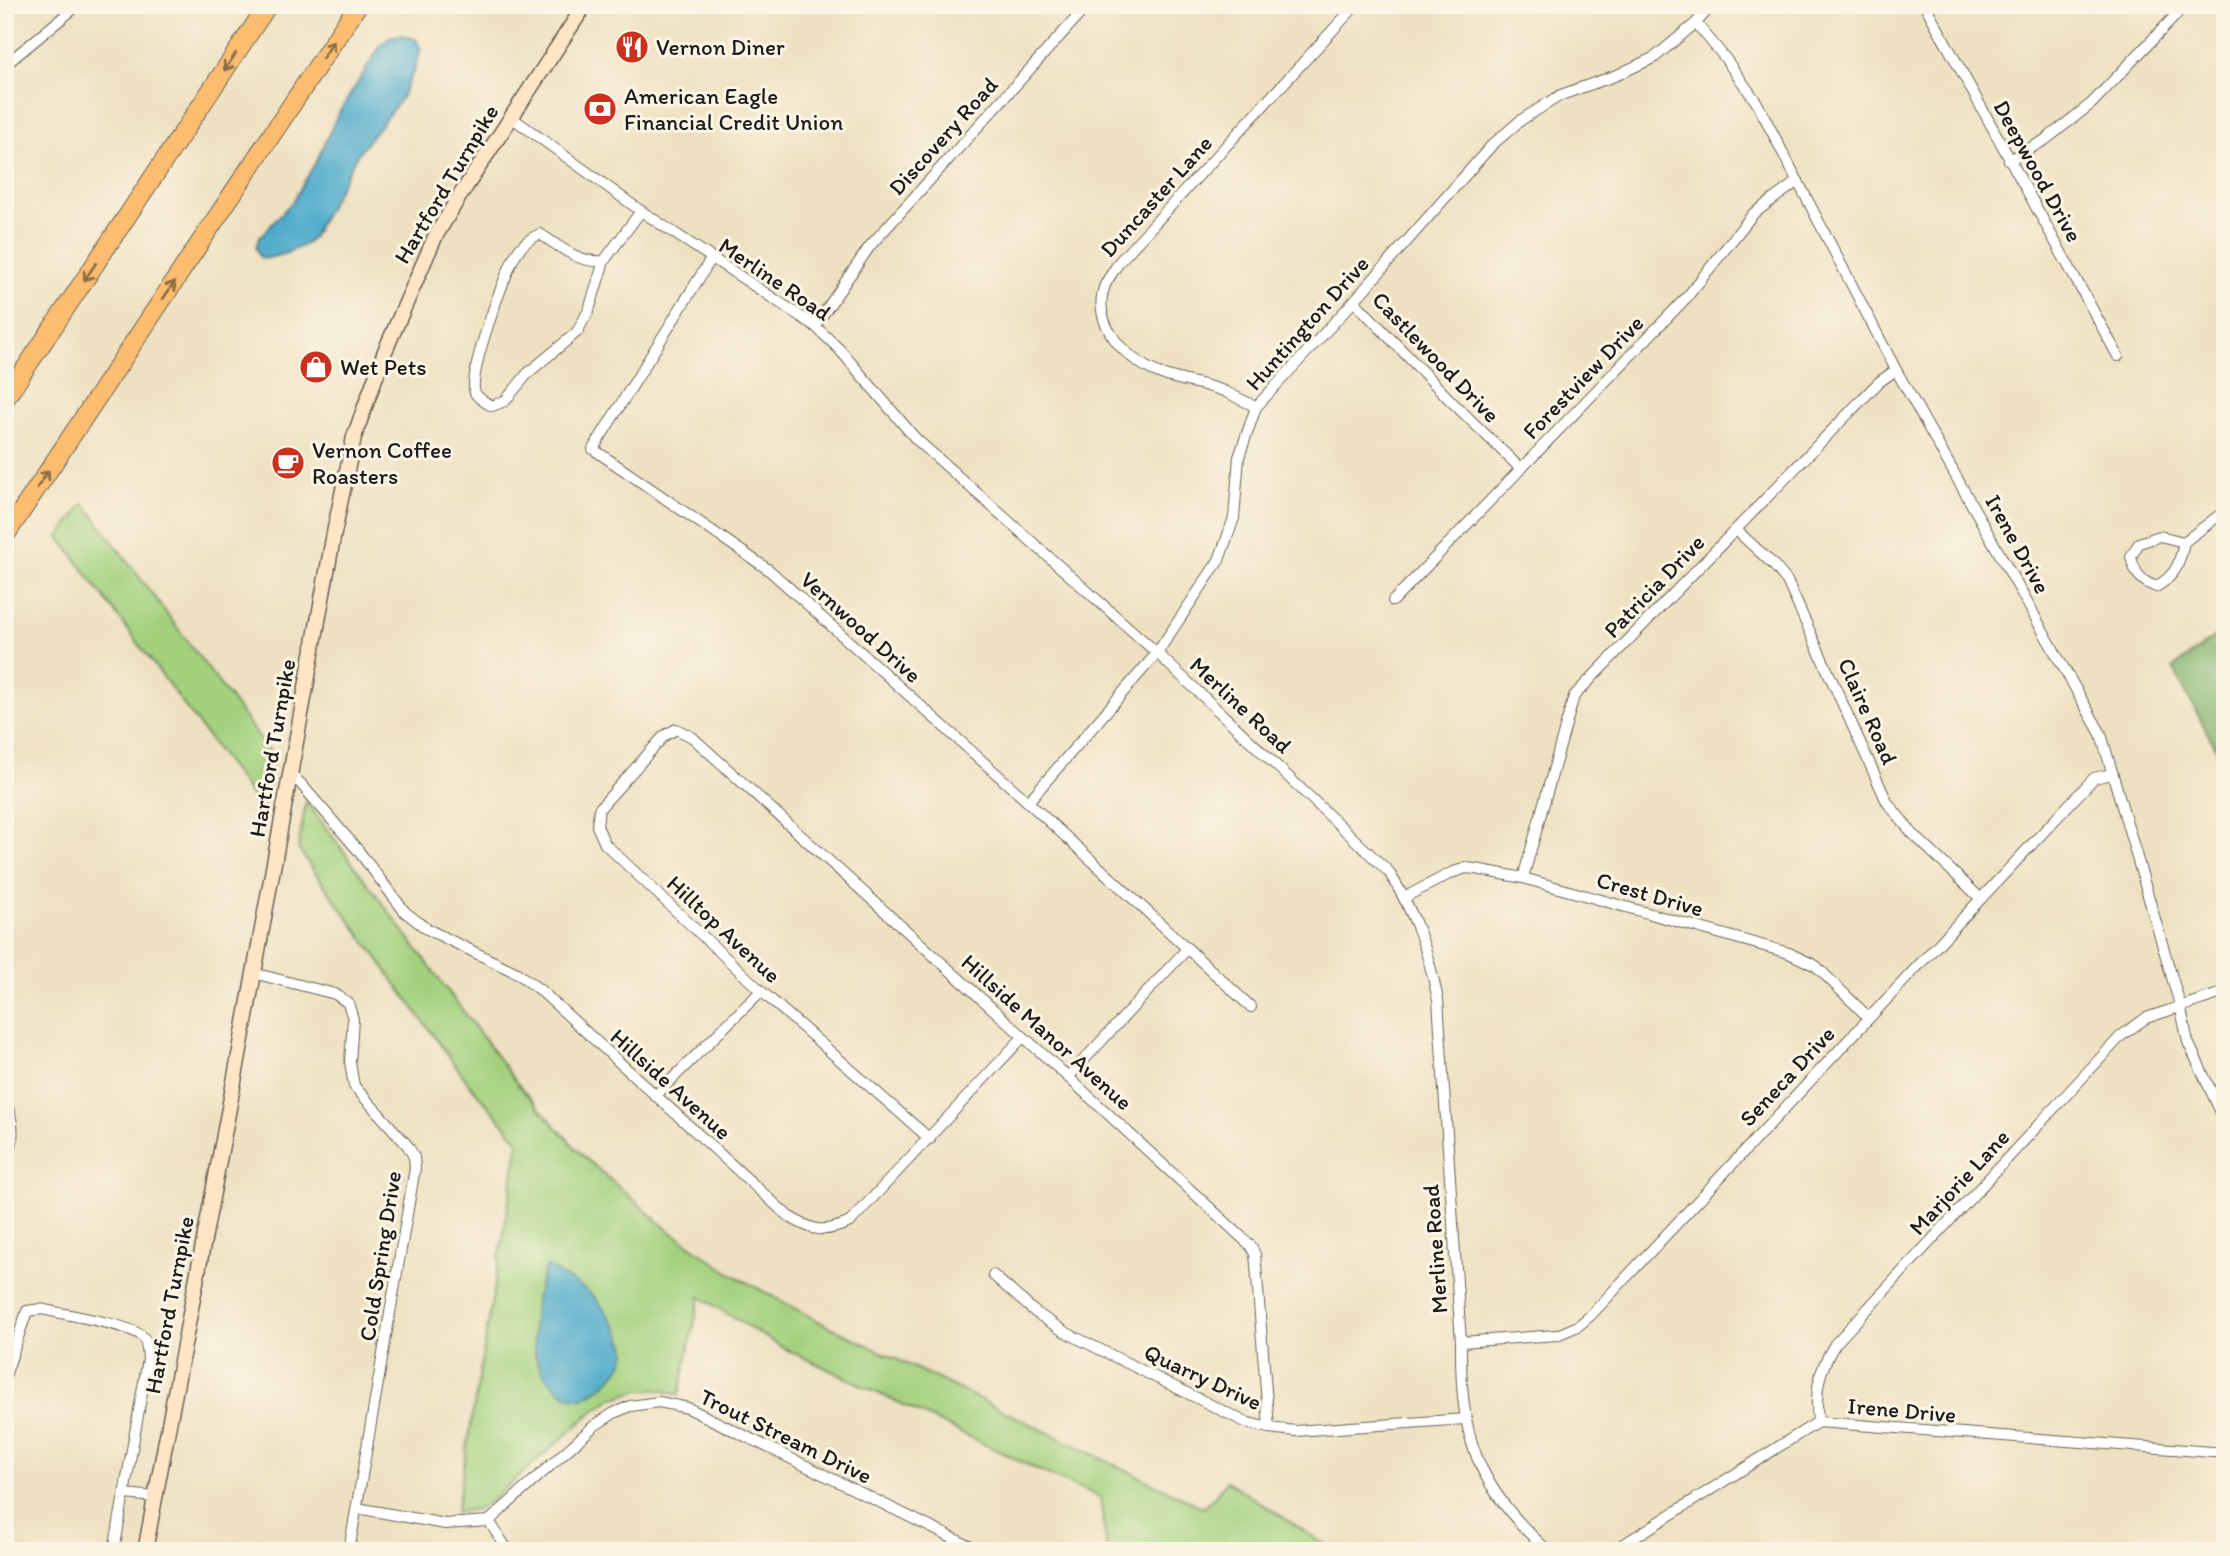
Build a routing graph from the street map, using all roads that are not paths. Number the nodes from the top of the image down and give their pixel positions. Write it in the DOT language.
graph roads {
  1 [pos="78,5"];
  2 [pos="268,5"];
  3 [pos="358,5"];
  4 [pos="585,5"];
  5 [pos="1088,5"];
  6 [pos="1356,5"];
  7 [pos="1712,5"];
  8 [pos="1925,5"];
  9 [pos="2181,5"];
  10 [pos="1696,23"];
  11 [pos="5,65"];
  12 [pos="511,117"];
  13 [pos="2009,160"];
  14 [pos="1798,181"];
  15 [pos="641,211"];
  16 [pos="711,259"];
  17 [pos="604,261"];
  18 [pos="1354,300"];
  19 [pos="815,326"];
  20 [pos="2118,356"];
  21 [pos="1896,370"];
  22 [pos="5,399"];
  23 [pos="1255,407"];
  24 [pos="1521,469"];
  25 [pos="2225,511"];
  26 [pos="1737,530"];
  27 [pos="5,536"];
  28 [pos="2184,542"];
  29 [pos="1393,601"];
  30 [pos="1157,653"];
  31 [pos="677,729"];
  32 [pos="2112,774"];
  33 [pos="291,775"];
  34 [pos="1028,802"];
  35 [pos="1523,878"];
  36 [pos="1405,897"];
  37 [pos="1980,898"];
  38 [pos="1186,950"];
  39 [pos="253,973"];
  40 [pos="761,991"];
  41 [pos="2225,992"];
  42 [pos="2180,1005"];
  43 [pos="1251,1007"];
  44 [pos="1868,1017"];
  45 [pos="1023,1037"];
  46 [pos="1068,1077"];
  47 [pos="655,1096"];
  48 [pos="5,1101"];
  49 [pos="2225,1121"];
  50 [pos="930,1139"];
  51 [pos="5,1159"];
  52 [pos="993,1275"];
  53 [pos="1461,1342"];
  54 [pos="5,1376"];
  55 [pos="1465,1419"];
  56 [pos="1818,1422"];
  57 [pos="1269,1428"];
  58 [pos="2225,1453"];
  59 [pos="125,1494"];
  60 [pos="155,1497"];
  61 [pos="357,1508"];
  62 [pos="489,1521"];
  63 [pos="114,1551"];
  64 [pos="145,1551"];
  65 [pos="349,1551"];
  66 [pos="508,1551"];
  67 [pos="979,1551"];
  68 [pos="1548,1551"];
  69 [pos="1613,1551"];
  1 -- 11 [label="street"];
  2 -- 22 [label="highway, one-way"];
  27 -- 3 [label="highway, one-way"];
  4 -- 12 [label="main road, Hartford Turnpike"];
  5 -- 19 [label="street, Discovery Road"];
  6 -- 23 [label="street, Duncaster Lane"];
  7 -- 10 [label="street, Huntington Drive"];
  8 -- 13 [label="street, Deepwood Drive"];
  9 -- 13 [label="street"];
  10 -- 14 [label="street, Irene Drive"];
  10 -- 18 [label="street, Huntington Drive"];
  12 -- 15 [label="street, Merline Road"];
  12 -- 33 [label="main road, Hartford Turnpike"];
  13 -- 20 [label="street, Deepwood Drive"];
  14 -- 21 [label="street, Irene Drive"];
  14 -- 24 [label="street, Forestview Drive"];
  15 -- 16 [label="street, Merline Road"];
  15 -- 17 [label="street"];
  16 -- 19 [label="street, Merline Road"];
  16 -- 34 [label="street, Vernwood Drive"];
  17 -- 17 [label="street"];
  18 -- 23 [label="street, Huntington Drive"];
  18 -- 24 [label="street, Castlewood Drive"];
  19 -- 30 [label="street, Merline Road"];
  21 -- 26 [label="street, Patricia Drive"];
  21 -- 32 [label="street, Irene Drive"];
  23 -- 30 [label="street, Huntington Drive"];
  24 -- 29 [label="street, Forestview Drive"];
  25 -- 28 [label="street"];
  26 -- 35 [label="street, Patricia Drive"];
  26 -- 37 [label="street, Claire Road"];
  28 -- 28 [label="street"];
  30 -- 34 [label="street, Huntington Drive"];
  30 -- 36 [label="street, Merline Road"];
  31 -- 40 [label="street, Hilltop Avenue"];
  31 -- 45 [label="street, Hillside Manor Avenue"];
  32 -- 37 [label="street, Seneca Drive"];
  32 -- 42 [label="street, Irene Drive"];
  33 -- 39 [label="main road, Hartford Turnpike"];
  33 -- 47 [label="street, Hillside Avenue"];
  34 -- 38 [label="street, Vernwood Drive"];
  35 -- 36 [label="street, Crest Drive"];
  35 -- 44 [label="street, Crest Drive"];
  36 -- 53 [label="street, Merline Road"];
  37 -- 44 [label="street, Seneca Drive"];
  38 -- 43 [label="street, Vernwood Drive"];
  38 -- 46 [label="street"];
  39 -- 60 [label="main road, Hartford Turnpike"];
  39 -- 61 [label="street, Cold Spring Drive"];
  40 -- 47 [label="street"];
  40 -- 50 [label="street, Hilltop Avenue"];
  41 -- 42 [label="street, Marjorie Lane"];
  42 -- 49 [label="street, Irene Drive"];
  42 -- 56 [label="street, Marjorie Lane"];
  44 -- 53 [label="street, Seneca Drive"];
  45 -- 46 [label="street, Hillside Manor Avenue"];
  45 -- 50 [label="street, Hillside Avenue"];
  46 -- 57 [label="street, Hillside Manor Avenue"];
  47 -- 50 [label="street, Hillside Avenue"];
  48 -- 51 [label="street"];
  52 -- 57 [label="street, Quarry Drive"];
  53 -- 55 [label="street, Merline Road"];
  54 -- 59 [label="street"];
  55 -- 57 [label="street, Quarry Drive"];
  55 -- 68 [label="street, Merline Road"];
  56 -- 58 [label="street, Irene Drive"];
  56 -- 69 [label="street, Irene Drive"];
  59 -- 60 [label="street"];
  59 -- 63 [label="street"];
  60 -- 64 [label="main road, Hartford Turnpike"];
  61 -- 62 [label="street"];
  61 -- 65 [label="street, Cold Spring Drive"];
  62 -- 66 [label="street"];
  62 -- 67 [label="street, Trout Stream Drive"];
}
